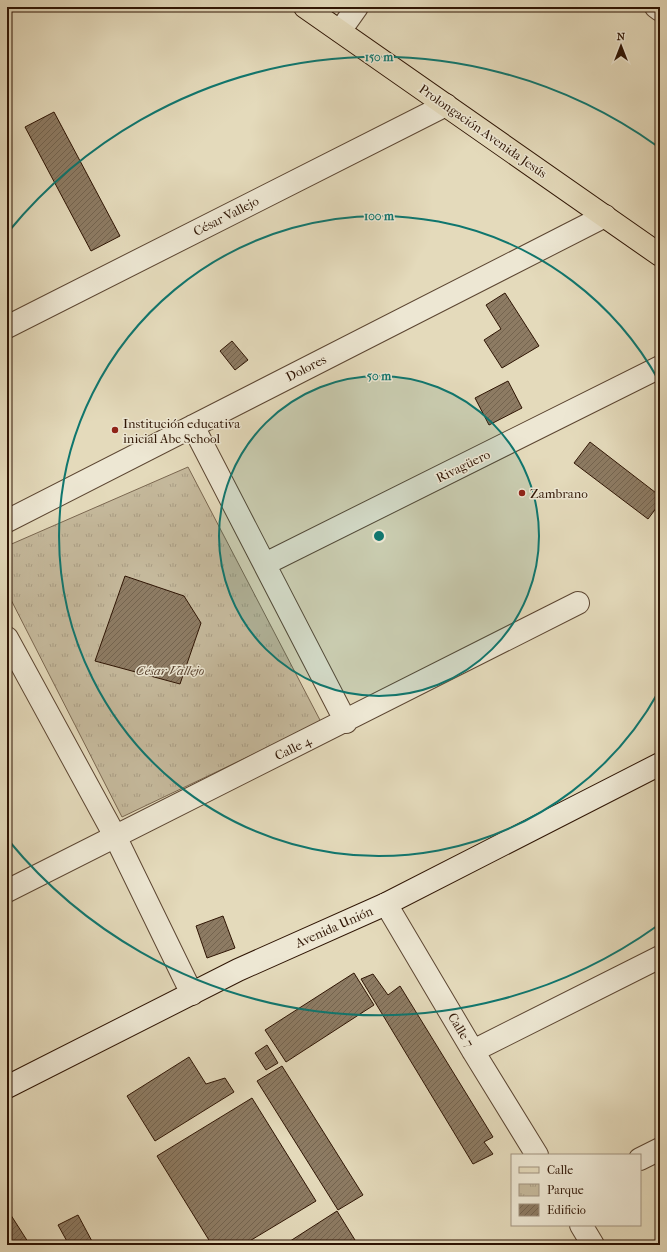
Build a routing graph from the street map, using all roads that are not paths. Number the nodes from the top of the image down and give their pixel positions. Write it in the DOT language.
graph roads {
  1 [pos="305,7"];
  2 [pos="358,7"];
  3 [pos="656,7"];
  4 [pos="660,10"];
  5 [pos="340,31"];
  6 [pos="446,105"];
  7 [pos="605,216"];
  8 [pos="660,255"];
  9 [pos="7,327"];
  10 [pos="660,368"];
  11 [pos="193,426"];
  12 [pos="7,521"];
  13 [pos="265,564"];
  14 [pos="578,604"];
  15 [pos="7,638"];
  16 [pos="346,722"];
  17 [pos="660,764"];
  18 [pos="115,836"];
  19 [pos="7,891"];
  20 [pos="386,904"];
  21 [pos="660,957"];
  22 [pos="192,994"];
  23 [pos="473,1051"];
  24 [pos="7,1087"];
  25 [pos="660,1149"];
  26 [pos="536,1154"];
  27 [pos="641,1158"];
  28 [pos="582,1226"];
  29 [pos="593,1245"];
  1 -- 5 [label="main road, Prolongación Avenida Jesús"];
  2 -- 5 [label="street"];
  3 -- 4 [label="street"];
  5 -- 6 [label="main road, Prolongación Avenida Jesús"];
  6 -- 7 [label="main road, Prolongación Avenida Jesús"];
  6 -- 9 [label="street, César Vallejo"];
  7 -- 8 [label="main road, Prolongación Avenida Jesús"];
  7 -- 11 [label="street, Dolores"];
  10 -- 13 [label="street, Rivagüero"];
  11 -- 12 [label="street, Dolores"];
  11 -- 13 [label="street"];
  13 -- 16 [label="street"];
  14 -- 16 [label="street, Calle 4"];
  15 -- 18 [label="street"];
  16 -- 18 [label="street, Calle 4"];
  17 -- 20 [label="street, Avenida Unión"];
  18 -- 19 [label="street, Calle 4"];
  18 -- 22 [label="street"];
  20 -- 22 [label="street, Avenida Unión"];
  20 -- 23 [label="street, Calle 7"];
  21 -- 23 [label="street"];
  22 -- 24 [label="street, Avenida Unión"];
  23 -- 26 [label="street, Calle 7"];
  25 -- 27 [label="street"];
  28 -- 29 [label="street"];
}
